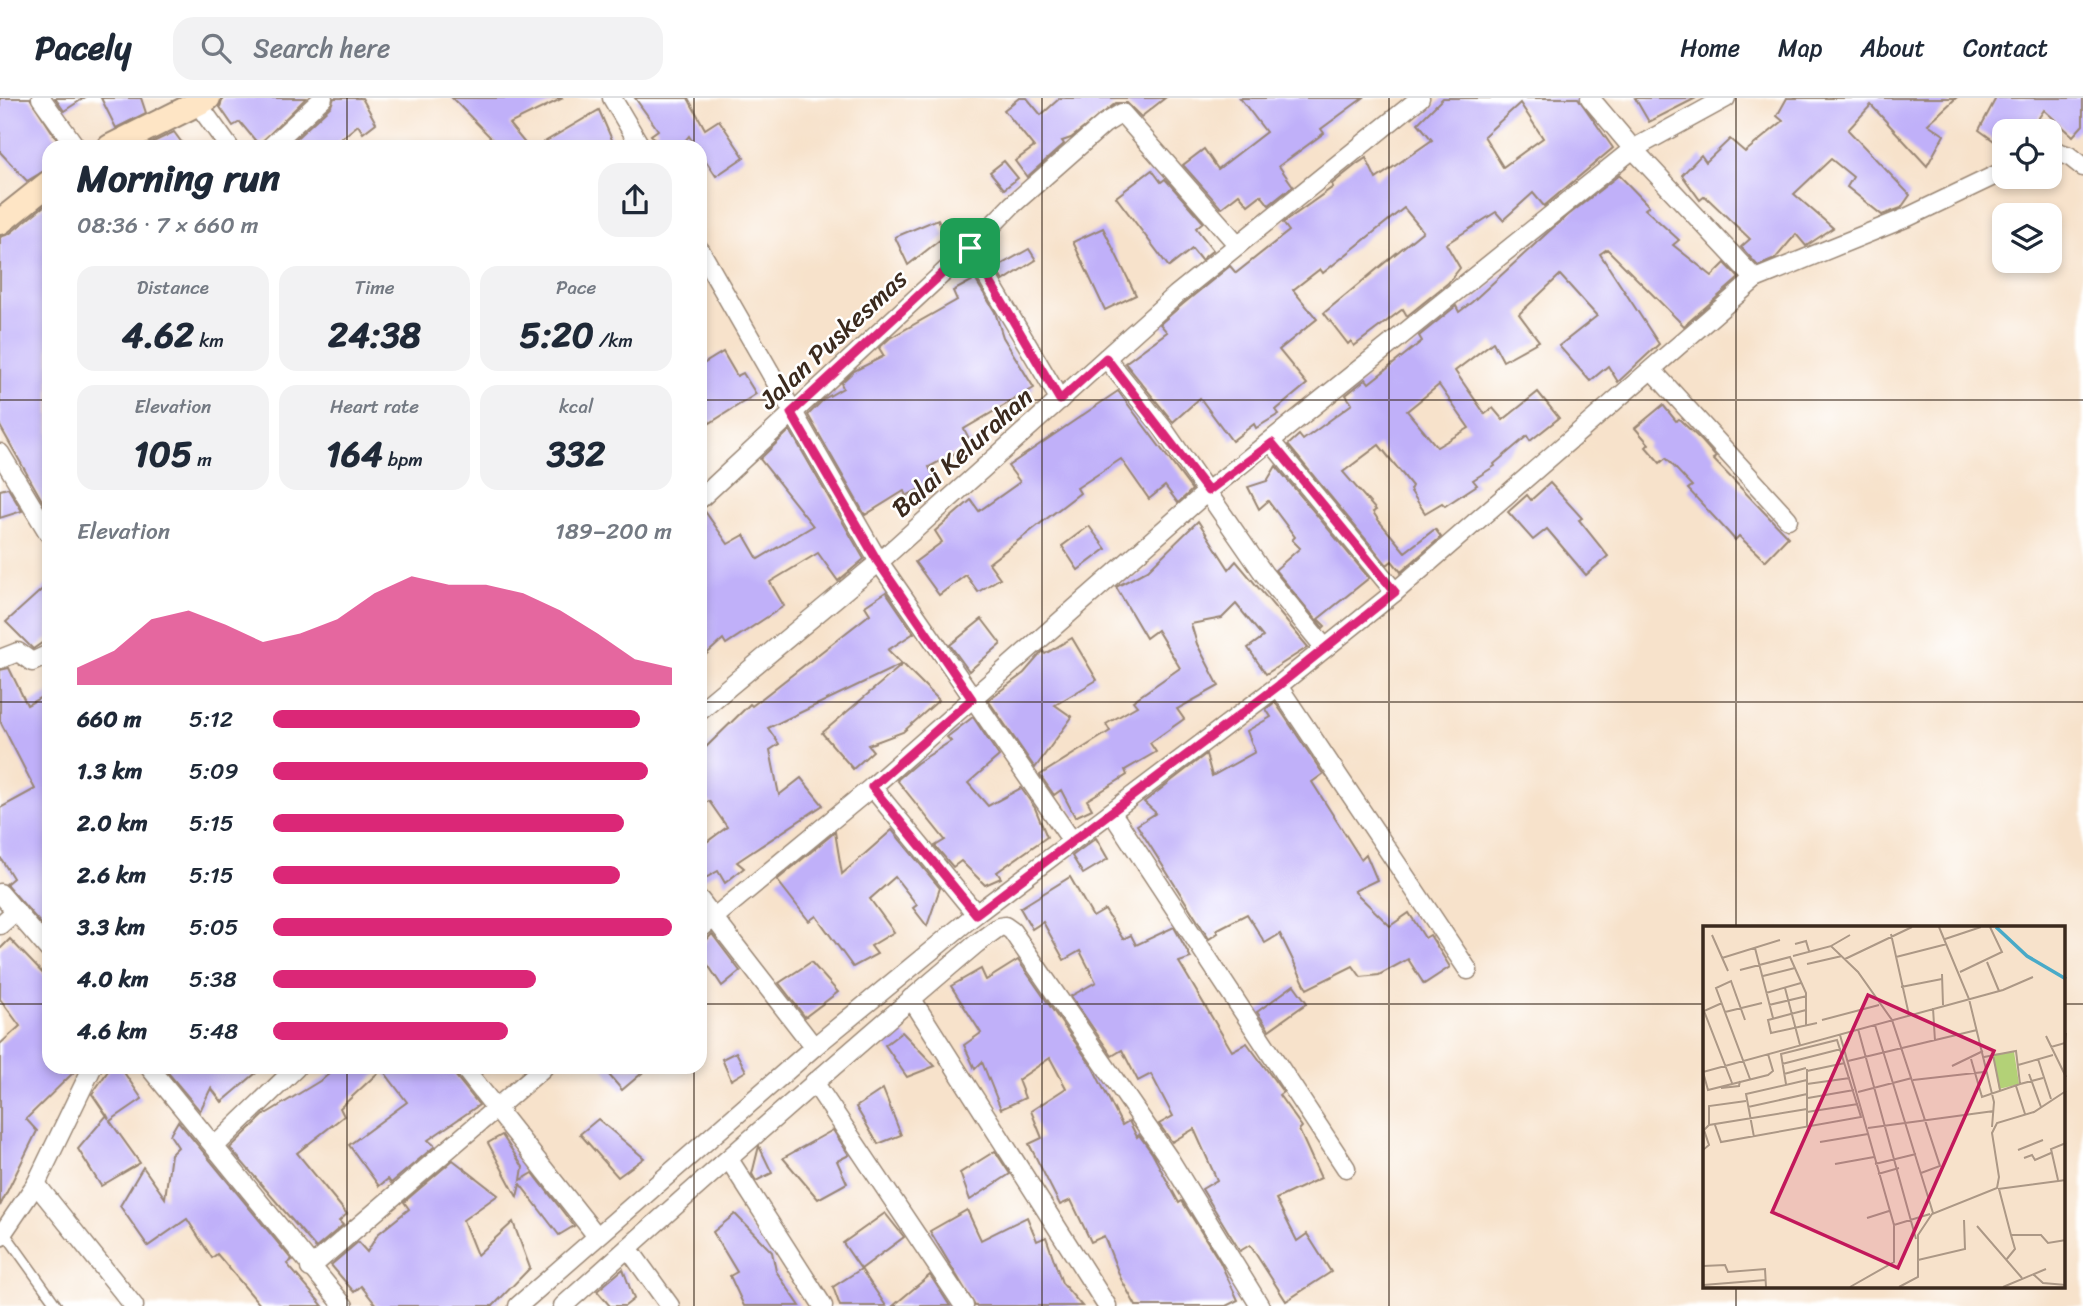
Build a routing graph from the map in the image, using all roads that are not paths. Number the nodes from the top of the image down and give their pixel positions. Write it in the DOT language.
graph roads {
  1 [pos="41,98"];
  2 [pos="323,98"];
  3 [pos="612,98"];
  4 [pos="1420,98"];
  5 [pos="1590,98"];
  6 [pos="1726,98"];
  7 [pos="203,101"];
  8 [pos="71,140"];
  9 [pos="124,140"];
  10 [pos="225,140"];
  11 [pos="278,140"];
  12 [pos="637,140"];
  13 [pos="1633,149"];
  14 [pos="2062,154"];
  15 [pos="2083,167"];
  16 [pos="1992,177"];
  17 [pos="42,194"];
  18 [pos="0,222"];
  19 [pos="1238,244"];
  20 [pos="970,248"];
  21 [pos="707,263"];
  22 [pos="1755,279"];
  23 [pos="1106,358"];
  24 [pos="1652,370"];
  25 [pos="1060,400"];
  26 [pos="791,413"];
  27 [pos="1272,443"];
  28 [pos="0,453"];
  29 [pos="1208,491"];
  30 [pos="707,492"];
  31 [pos="1788,519"];
  32 [pos="42,522"];
  33 [pos="878,562"];
  34 [pos="1395,592"];
  35 [pos="1325,648"];
  36 [pos="42,657"];
  37 [pos="0,659"];
  38 [pos="1278,686"];
  39 [pos="972,699"];
  40 [pos="707,705"];
  41 [pos="872,787"];
  42 [pos="1112,813"];
  43 [pos="1072,841"];
  44 [pos="0,893"];
  45 [pos="16,911"];
  46 [pos="976,914"];
  47 [pos="707,923"];
  48 [pos="0,925"];
  49 [pos="42,942"];
  50 [pos="1468,970"];
  51 [pos="911,998"];
  52 [pos="814,1047"];
  53 [pos="89,1074"];
  54 [pos="155,1074"];
  55 [pos="290,1074"];
  56 [pos="469,1074"];
  57 [pos="536,1074"];
  58 [pos="814,1082"];
  59 [pos="498,1107"];
  60 [pos="216,1145"];
  61 [pos="730,1161"];
  62 [pos="1346,1168"];
  63 [pos="36,1185"];
  64 [pos="2,1235"];
  65 [pos="596,1235"];
  66 [pos="628,1248"];
  67 [pos="310,1268"];
  68 [pos="53,1305"];
  69 [pos="134,1306"];
  70 [pos="344,1306"];
  71 [pos="518,1306"];
  72 [pos="563,1306"];
  73 [pos="670,1306"];
  74 [pos="823,1306"];
  75 [pos="964,1306"];
  76 [pos="1107,1306"];
  77 [pos="1260,1306"];
  1 -- 8 [label="street"];
  2 -- 11 [label="street"];
  3 -- 12 [label="street"];
  4 -- 19 [label="street, Balai Kelurahan"];
  5 -- 13 [label="street"];
  6 -- 13 [label="street"];
  7 -- 9 [label="street"];
  7 -- 10 [label="street"];
  13 -- 22 [label="street"];
  13 -- 27 [label="street"];
  14 -- 15 [label="street"];
  16 -- 22 [label="street"];
  17 -- 18 [label="street"];
  19 -- 20 [label="street, Jalan Puskesmas"];
  19 -- 23 [label="street, Balai Kelurahan"];
  20 -- 25 [label="street"];
  20 -- 26 [label="street, Jalan Puskesmas"];
  21 -- 26 [label="street"];
  22 -- 24 [label="street"];
  23 -- 25 [label="street, Balai Kelurahan"];
  23 -- 29 [label="street"];
  24 -- 31 [label="street"];
  24 -- 34 [label="street"];
  25 -- 33 [label="street, Balai Kelurahan"];
  26 -- 30 [label="street, Jalan Puskesmas"];
  26 -- 33 [label="street"];
  27 -- 29 [label="street"];
  27 -- 34 [label="street"];
  28 -- 32 [label="street"];
  29 -- 35 [label="street"];
  29 -- 39 [label="street"];
  33 -- 39 [label="street"];
  33 -- 40 [label="street, Balai Kelurahan"];
  34 -- 35 [label="street"];
  35 -- 38 [label="street"];
  36 -- 37 [label="street"];
  38 -- 42 [label="street"];
  38 -- 50 [label="street"];
  39 -- 41 [label="street"];
  39 -- 43 [label="street"];
  41 -- 46 [label="street"];
  41 -- 47 [label="street"];
  42 -- 43 [label="street"];
  42 -- 62 [label="street"];
  43 -- 46 [label="street"];
  44 -- 45 [label="street"];
  45 -- 48 [label="street"];
  45 -- 49 [label="street"];
  46 -- 52 [label="street"];
  47 -- 52 [label="street"];
  51 -- 58 [label="street"];
  51 -- 76 [label="street"];
  51 -- 77 [label="street"];
  52 -- 65 [label="street"];
  53 -- 63 [label="street"];
  54 -- 60 [label="street"];
  55 -- 60 [label="street"];
  56 -- 59 [label="street"];
  57 -- 59 [label="street"];
  58 -- 61 [label="street"];
  58 -- 75 [label="street"];
  59 -- 65 [label="street"];
  59 -- 67 [label="street"];
  60 -- 67 [label="street"];
  61 -- 66 [label="street"];
  61 -- 74 [label="street"];
  63 -- 64 [label="street"];
  63 -- 69 [label="street"];
  64 -- 68 [label="lane"];
  65 -- 71 [label="street"];
  66 -- 72 [label="street"];
  66 -- 73 [label="street"];
  67 -- 70 [label="street"];
}
